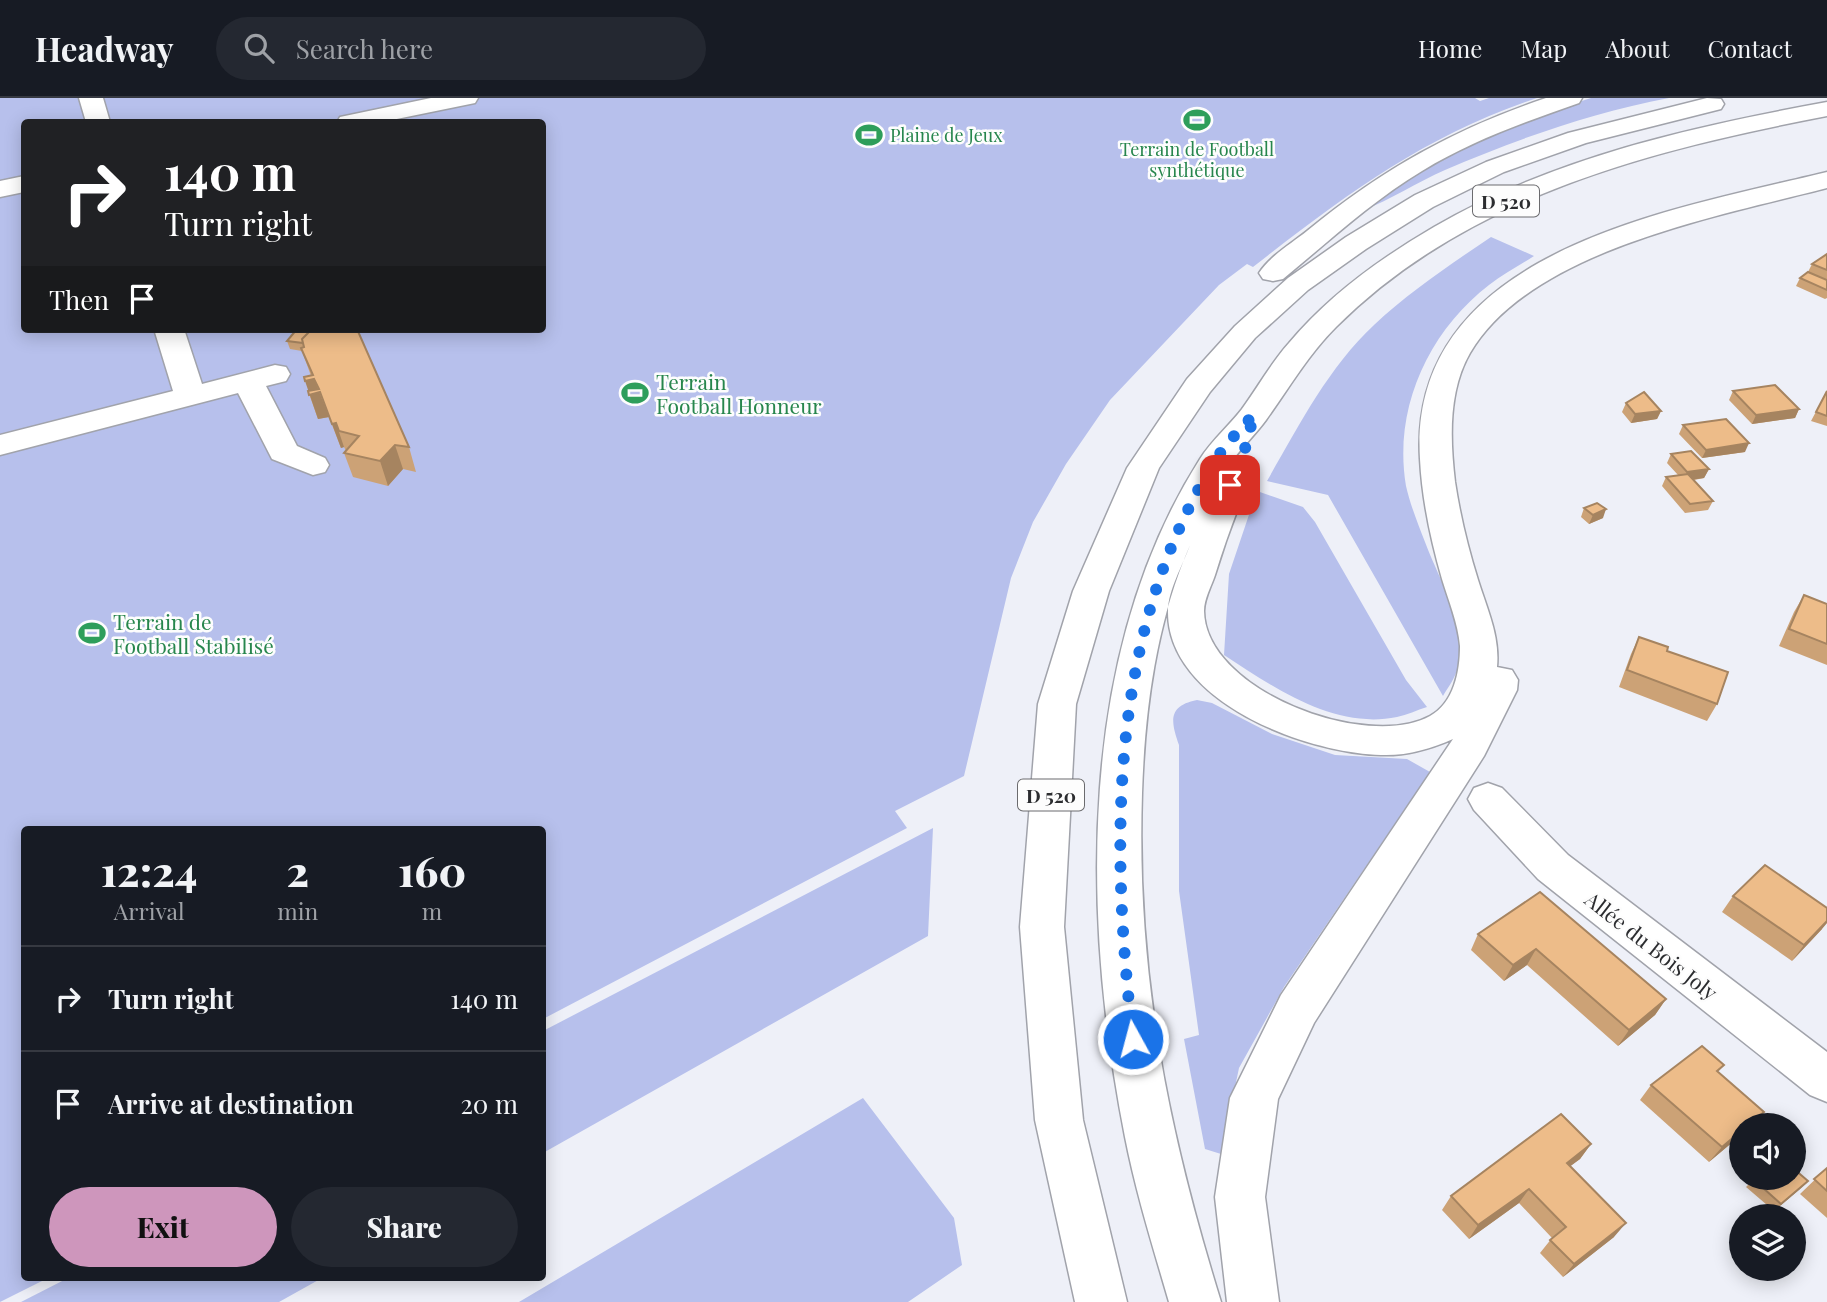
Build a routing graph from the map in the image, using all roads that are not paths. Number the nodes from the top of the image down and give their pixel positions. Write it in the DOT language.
graph roads {
  1 [pos="91,98"];
  2 [pos="466,98"];
  3 [pos="1570,98"];
  4 [pos="1739,99"];
  5 [pos="1827,109"];
  6 [pos="97,119"];
  7 [pos="364,119"];
  8 [pos="1827,180"];
  9 [pos="21,185"];
  10 [pos="0,189"];
  11 [pos="1245,332"];
  12 [pos="170,333"];
  13 [pos="190,396"];
  14 [pos="1254,414"];
  15 [pos="0,444"];
  16 [pos="313,466"];
  17 [pos="1442,505"];
  18 [pos="1488,799"];
  19 [pos="1827,1080"];
  20 [pos="1101,1302"];
  21 [pos="1195,1302"];
  22 [pos="1253,1302"];
  1 -- 6 [label="main road"];
  2 -- 7 [label="main road"];
  3 -- 11 [label="main road"];
  4 -- 11 [label="main road, D 520"];
  5 -- 14 [label="main road, D 520"];
  8 -- 17 [label="main road"];
  9 -- 10 [label="main road"];
  11 -- 20 [label="main road, D 520"];
  12 -- 13 [label="main road"];
  13 -- 15 [label="main road"];
  13 -- 16 [label="main road"];
  14 -- 17 [label="main road"];
  14 -- 21 [label="main road, D 520"];
  17 -- 22 [label="main road"];
  18 -- 19 [label="main road, Allée du Bois Joly"];
}
